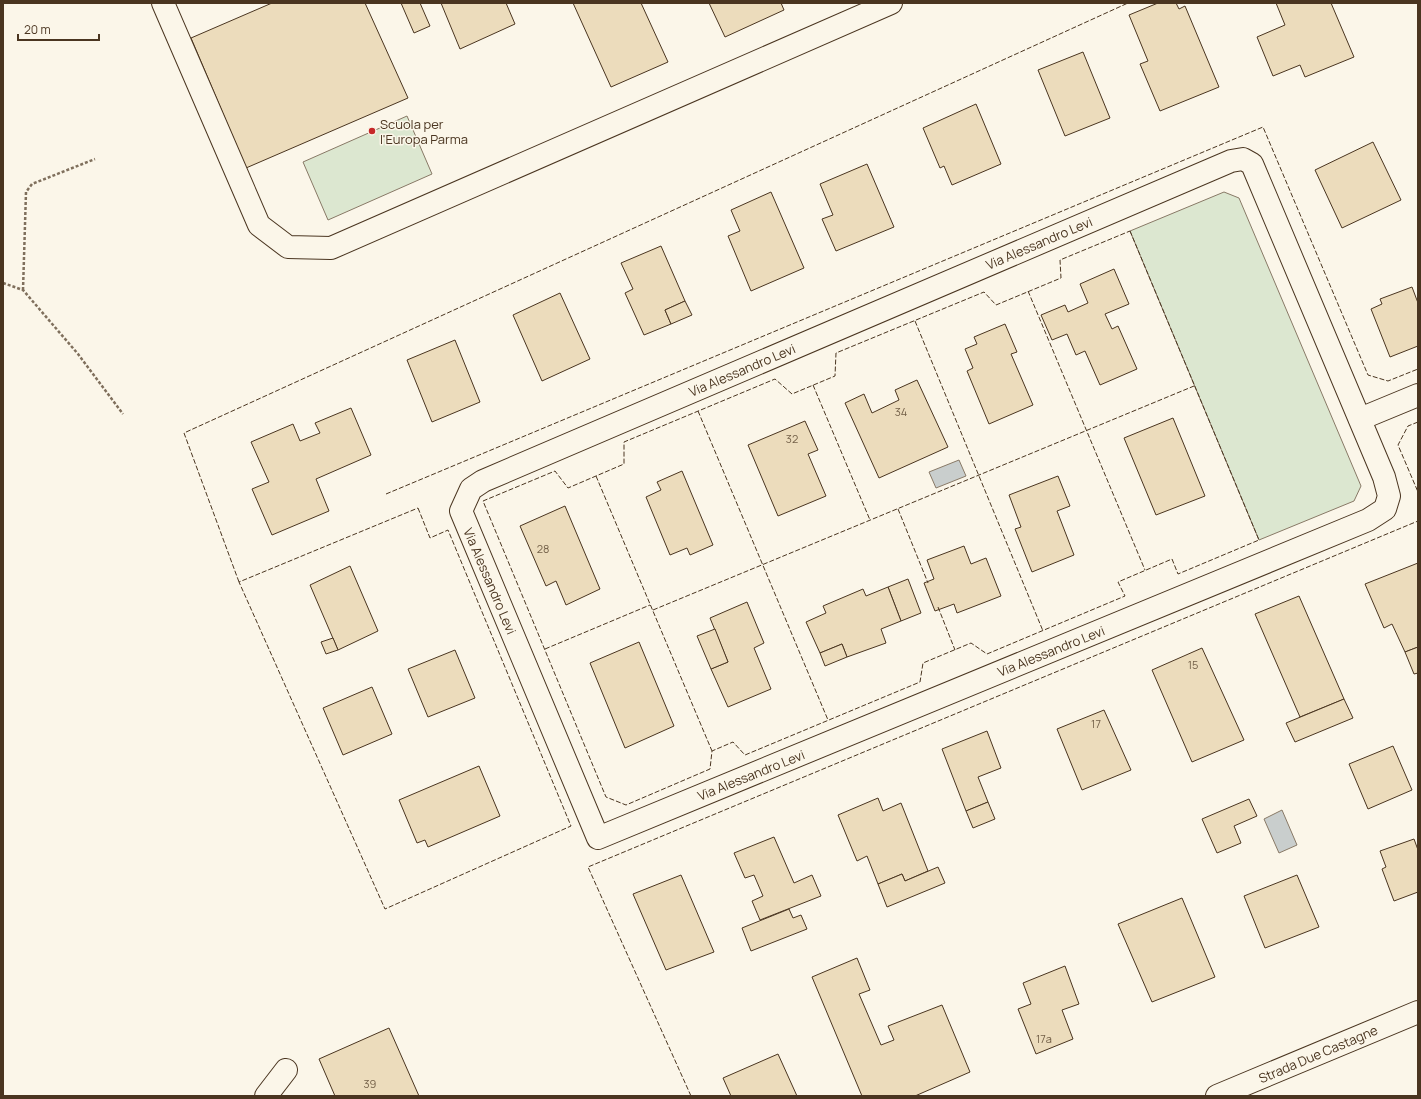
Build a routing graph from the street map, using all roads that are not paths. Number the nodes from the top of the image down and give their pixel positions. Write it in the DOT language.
graph roads {
  1 [pos="163,3"];
  2 [pos="891,3"];
  3 [pos="1418,395"];
  4 [pos="1360,419"];
  5 [pos="1418,1012"];
  6 [pos="286,1070"];
  7 [pos="266,1096"];
  8 [pos="1217,1096"];
  1 -- 2 [label="street"];
  3 -- 4 [label="street"];
  4 -- 4 [label="street, Via Alessandro Levi"];
  5 -- 8 [label="street, Strada Due Castagne"];
  6 -- 7 [label="street"];
}
